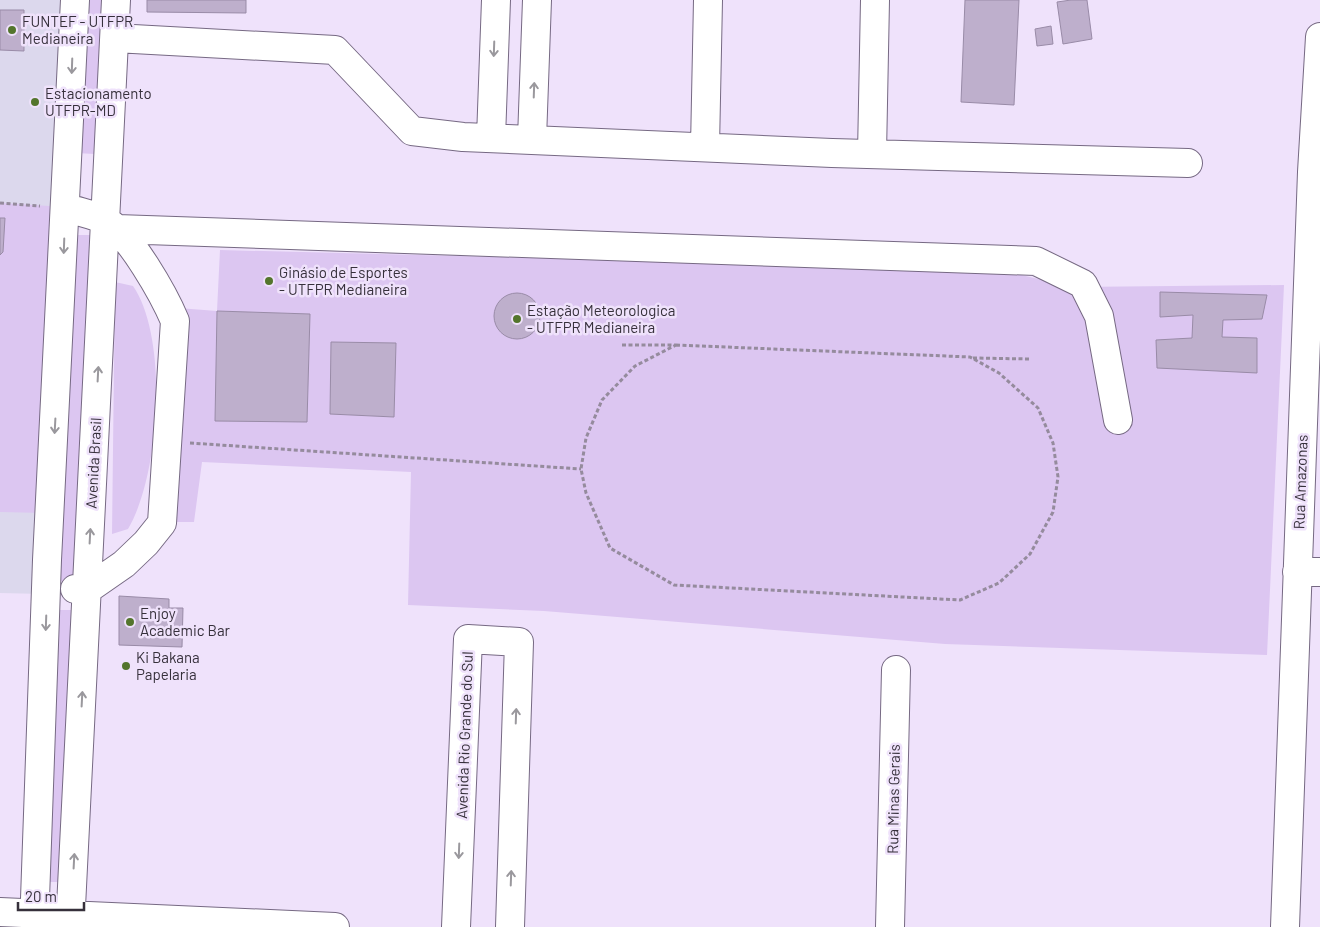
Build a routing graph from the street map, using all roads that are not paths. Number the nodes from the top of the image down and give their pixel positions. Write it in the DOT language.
graph roads {
  1 [pos="74,0"];
  2 [pos="116,0"];
  3 [pos="496,0"];
  4 [pos="537,0"];
  5 [pos="708,0"];
  6 [pos="875,0"];
  7 [pos="1320,37"];
  8 [pos="115,38"];
  9 [pos="491,138"];
  10 [pos="532,139"];
  11 [pos="705,147"];
  12 [pos="872,154"];
  13 [pos="1188,163"];
  14 [pos="1316,172"];
  15 [pos="65,208"];
  16 [pos="111,224"];
  17 [pos="1118,420"];
  18 [pos="1309,572"];
  19 [pos="47,587"];
  20 [pos="88,589"];
  21 [pos="896,670"];
  22 [pos="0,912"];
  23 [pos="34,920"];
  24 [pos="71,920"];
  25 [pos="334,927"];
  26 [pos="456,927"];
  27 [pos="510,927"];
  28 [pos="890,927"];
  29 [pos="1285,927"];
  1 -- 15 [label="street, one-way"];
  2 -- 8 [label="street, Avenida Brasil"];
  3 -- 9 [label="street, one-way"];
  10 -- 4 [label="street, one-way"];
  5 -- 11 [label="street"];
  6 -- 12 [label="street"];
  7 -- 14 [label="street, Rua Amazonas"];
  8 -- 9 [label="street"];
  8 -- 16 [label="street, Avenida Brasil"];
  9 -- 10 [label="street"];
  10 -- 11 [label="street"];
  11 -- 12 [label="street"];
  12 -- 13 [label="street"];
  14 -- 18 [label="street, Rua Amazonas"];
  15 -- 16 [label="street"];
  15 -- 19 [label="street, one-way"];
  16 -- 17 [label="street"];
  20 -- 16 [label="street, Avenida Brasil, one-way"];
  16 -- 20 [label="street"];
  18 -- 29 [label="street, Rua Amazonas"];
  19 -- 20 [label="street"];
  19 -- 23 [label="street, one-way"];
  24 -- 20 [label="street, Avenida Brasil, one-way"];
  21 -- 28 [label="street, Rua Minas Gerais"];
  22 -- 23 [label="street"];
  23 -- 24 [label="street"];
  24 -- 25 [label="street"];
  27 -- 26 [label="street, Avenida Rio Grande do Sul, one-way"];
}
